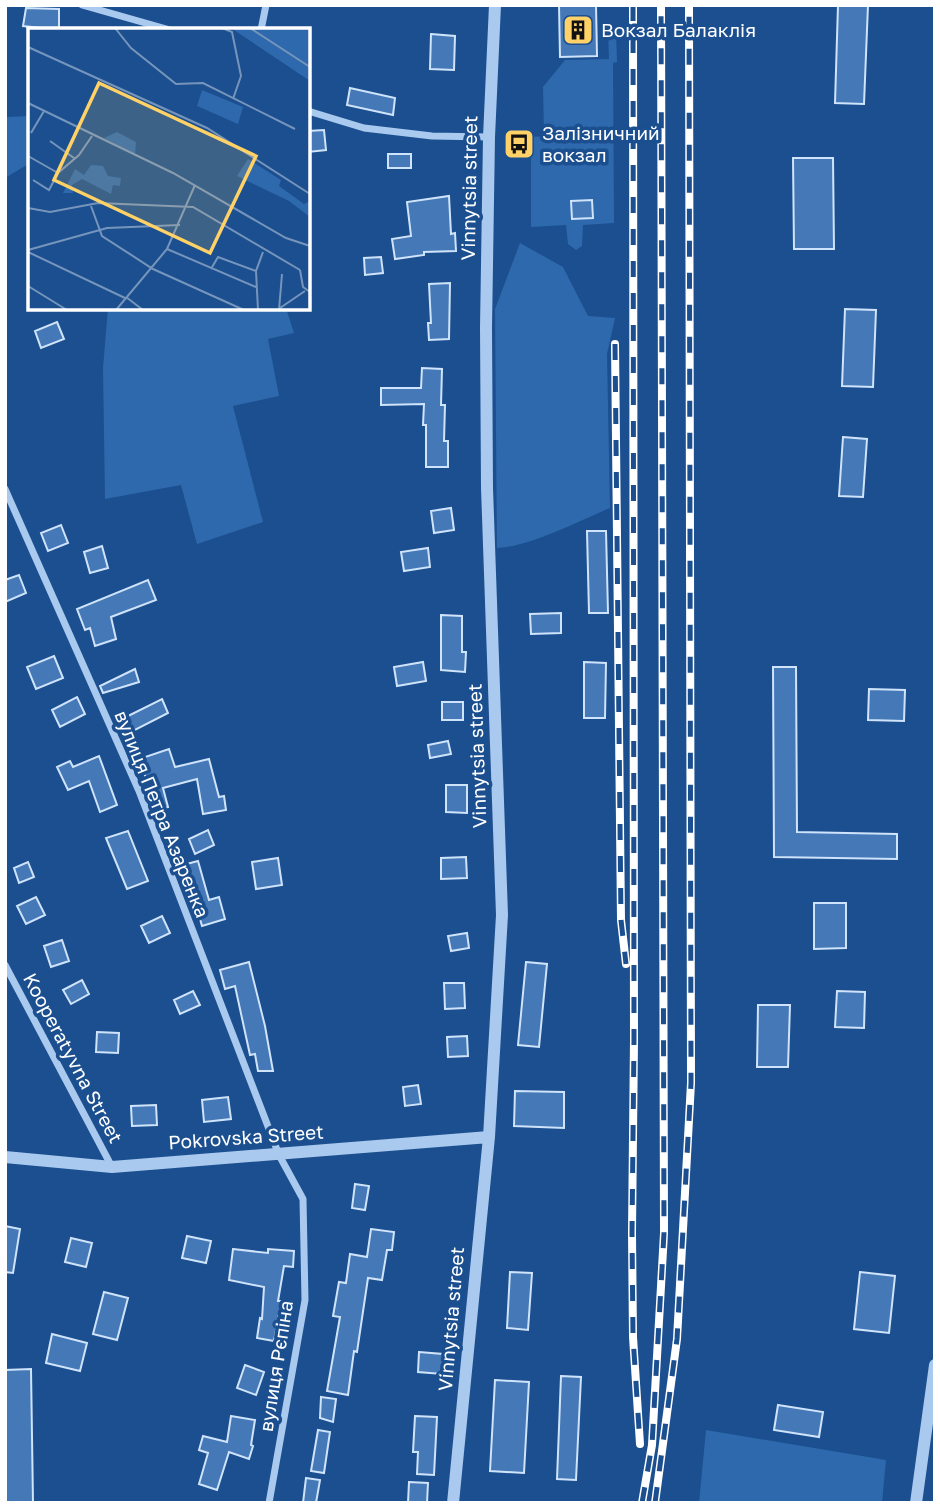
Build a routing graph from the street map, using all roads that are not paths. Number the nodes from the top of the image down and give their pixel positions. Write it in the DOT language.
graph roads {
  1 [pos="82,5"];
  2 [pos="265,5"];
  3 [pos="495,5"];
  4 [pos="163,28"];
  5 [pos="261,28"];
  6 [pos="310,112"];
  7 [pos="489,137"];
  8 [pos="5,489"];
  9 [pos="5,965"];
  10 [pos="489,1137"];
  11 [pos="279,1155"];
  12 [pos="5,1157"];
  13 [pos="112,1167"];
  14 [pos="935,1365"];
  15 [pos="269,1503"];
  16 [pos="453,1503"];
  17 [pos="916,1503"];
  1 -- 4 [label="street"];
  2 -- 5 [label="street"];
  3 -- 7 [label="street, Vinnytsia street"];
  6 -- 7 [label="street"];
  7 -- 10 [label="street, Vinnytsia street"];
  8 -- 11 [label="street, вулиця Петра Азаренка"];
  9 -- 13 [label="street, Kooperatyvna Street"];
  10 -- 11 [label="street, Pokrovska Street"];
  10 -- 16 [label="street, Vinnytsia street"];
  11 -- 13 [label="street, Pokrovska Street"];
  11 -- 15 [label="street, вулиця Рєпіна"];
  12 -- 13 [label="street, Pokrovska Street"];
  14 -- 17 [label="street"];
}
